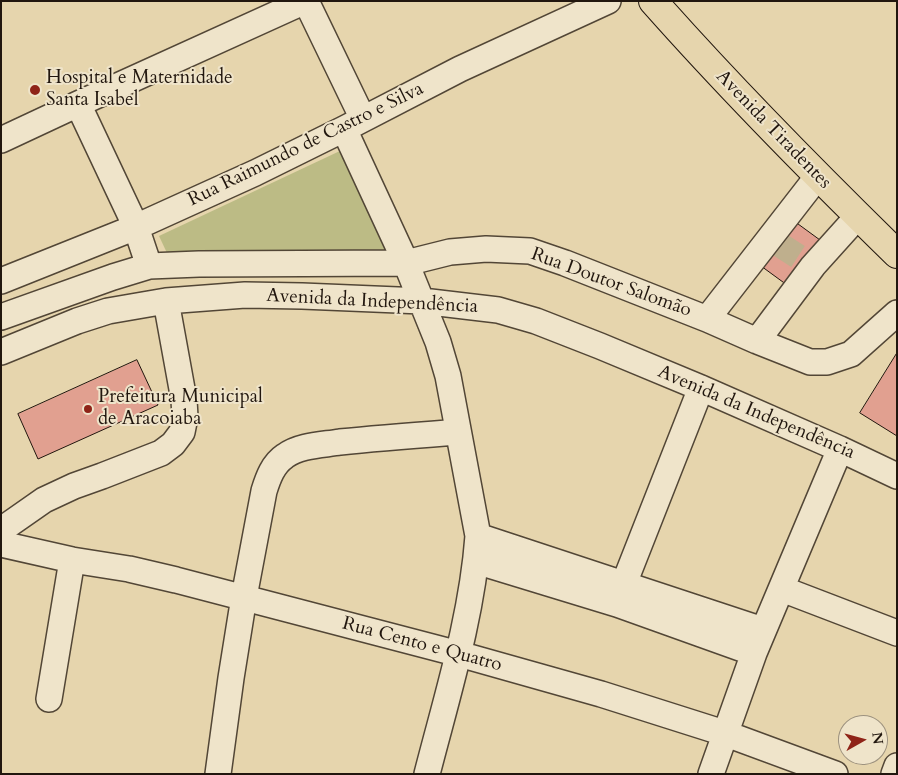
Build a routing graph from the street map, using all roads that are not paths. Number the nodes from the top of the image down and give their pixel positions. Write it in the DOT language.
graph roads {
  1 [pos="305,1"];
  2 [pos="608,1"];
  3 [pos="653,1"];
  4 [pos="78,104"];
  5 [pos="354,124"];
  6 [pos="1,140"];
  7 [pos="818,176"];
  8 [pos="858,216"];
  9 [pos="136,226"];
  10 [pos="897,254"];
  11 [pos="406,263"];
  12 [pos="241,264"];
  13 [pos="150,266"];
  14 [pos="1,281"];
  15 [pos="245,295"];
  16 [pos="166,300"];
  17 [pos="422,301"];
  18 [pos="897,313"];
  19 [pos="1,317"];
  20 [pos="708,319"];
  21 [pos="757,341"];
  22 [pos="1,352"];
  23 [pos="701,388"];
  24 [pos="458,432"];
  25 [pos="840,449"];
  26 [pos="897,476"];
  27 [pos="1,530"];
  28 [pos="478,536"];
  29 [pos="1,544"];
  30 [pos="72,560"];
  31 [pos="476,561"];
  32 [pos="782,589"];
  33 [pos="620,594"];
  34 [pos="244,597"];
  35 [pos="764,630"];
  36 [pos="897,633"];
  37 [pos="754,653"];
  38 [pos="459,654"];
  39 [pos="49,699"];
  40 [pos="724,733"];
  41 [pos="897,766"];
  42 [pos="218,774"];
  43 [pos="427,774"];
  44 [pos="711,774"];
  45 [pos="835,774"];
  46 [pos="894,774"];
  1 -- 4 [label="street"];
  1 -- 5 [label="street"];
  2 -- 5 [label="street, Rua Raimundo de Castro e Silva"];
  3 -- 7 [label="main road, Avenida Tiradentes"];
  4 -- 6 [label="street"];
  4 -- 9 [label="street"];
  5 -- 9 [label="street, Rua Raimundo de Castro e Silva"];
  5 -- 11 [label="street"];
  7 -- 8 [label="main road, Avenida Tiradentes"];
  7 -- 20 [label="street"];
  8 -- 10 [label="main road, Avenida Tiradentes"];
  8 -- 21 [label="street"];
  9 -- 13 [label="street"];
  9 -- 14 [label="street, Rua Raimundo de Castro e Silva"];
  11 -- 12 [label="street, Rua Doutor Salomão"];
  11 -- 17 [label="street"];
  11 -- 20 [label="street, Rua Doutor Salomão"];
  12 -- 13 [label="street, Rua Doutor Salomão"];
  12 -- 15 [label="street"];
  13 -- 19 [label="street, Rua Doutor Salomão"];
  15 -- 16 [label="street, Avenida da Independência"];
  15 -- 17 [label="street, Avenida da Independência"];
  16 -- 22 [label="street, Avenida da Independência"];
  16 -- 27 [label="street"];
  17 -- 23 [label="street, Avenida da Independência"];
  17 -- 24 [label="street"];
  18 -- 21 [label="street, Rua Doutor Salomão"];
  20 -- 21 [label="street, Rua Doutor Salomão"];
  23 -- 25 [label="street, Avenida da Independência"];
  23 -- 33 [label="street"];
  24 -- 28 [label="street"];
  24 -- 34 [label="street"];
  25 -- 26 [label="street, Avenida da Independência"];
  25 -- 32 [label="street"];
  28 -- 31 [label="street"];
  28 -- 33 [label="street"];
  29 -- 30 [label="street, Rua Cento e Quatro"];
  30 -- 34 [label="street, Rua Cento e Quatro"];
  30 -- 39 [label="street"];
  31 -- 33 [label="street"];
  31 -- 38 [label="street"];
  32 -- 35 [label="street"];
  32 -- 36 [label="street"];
  33 -- 35 [label="street"];
  33 -- 37 [label="street"];
  34 -- 38 [label="street, Rua Cento e Quatro"];
  34 -- 42 [label="street"];
  35 -- 37 [label="street"];
  37 -- 40 [label="street"];
  38 -- 40 [label="street, Rua Cento e Quatro"];
  38 -- 43 [label="street"];
  40 -- 44 [label="street"];
  40 -- 45 [label="street, Rua Cento e Quatro"];
  41 -- 46 [label="street"];
}
